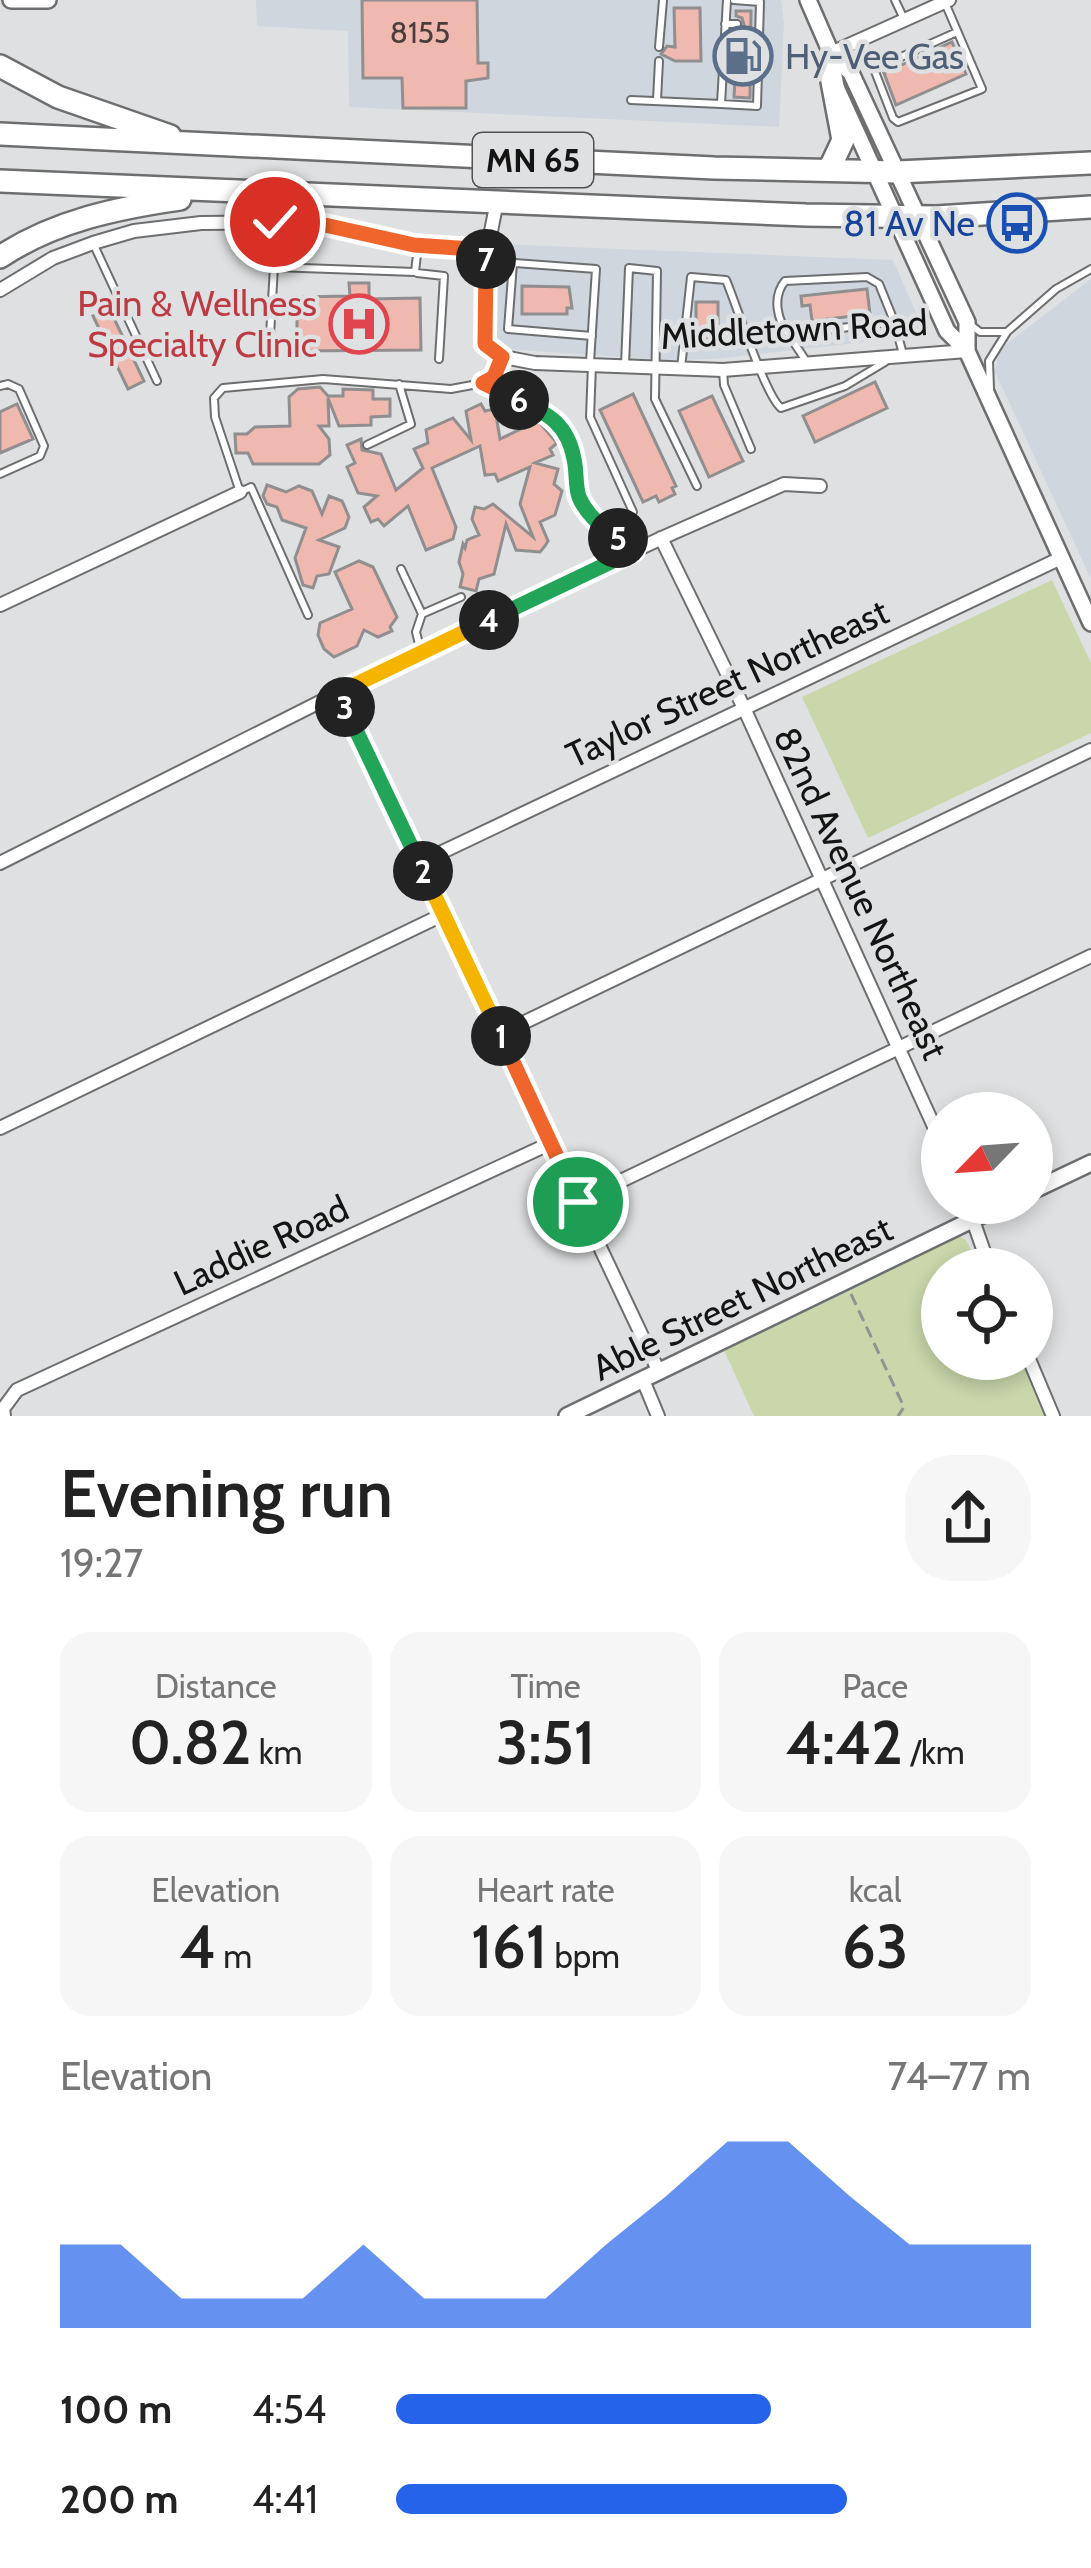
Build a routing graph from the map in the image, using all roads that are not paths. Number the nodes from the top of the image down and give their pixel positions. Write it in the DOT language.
graph roads {
  1 [pos="11,0"];
  2 [pos="48,0"];
  3 [pos="663,0"];
  4 [pos="730,0"];
  5 [pos="808,0"];
  6 [pos="895,0"];
  7 [pos="938,2"];
  8 [pos="904,19"];
  9 [pos="725,24"];
  10 [pos="737,24"];
  11 [pos="957,32"];
  12 [pos="724,41"];
  13 [pos="736,41"];
  14 [pos="659,47"];
  15 [pos="724,56"];
  16 [pos="736,56"];
  17 [pos="659,62"];
  18 [pos="831,65"];
  19 [pos="0,67"];
  20 [pos="723,71"];
  21 [pos="735,72"];
  22 [pos="722,88"];
  23 [pos="734,89"];
  24 [pos="631,100"];
  25 [pos="656,101"];
  26 [pos="721,104"];
  27 [pos="0,134"];
  28 [pos="193,145"];
  29 [pos="1091,163"];
  30 [pos="829,170"];
  31 [pos="873,171"];
  32 [pos="897,172"];
  33 [pos="0,181"];
  34 [pos="233,192"];
  35 [pos="497,202"];
  36 [pos="1091,207"];
  37 [pos="892,216"];
  38 [pos="918,218"];
  39 [pos="275,222"];
  40 [pos="94,243"];
  41 [pos="418,246"];
  42 [pos="486,256"];
  43 [pos="0,257"];
  44 [pos="513,263"];
  45 [pos="274,267"];
  46 [pos="1091,268"];
  47 [pos="416,272"];
  48 [pos="0,290"];
  49 [pos="894,321"];
  50 [pos="968,322"];
  51 [pos="1007,332"];
  52 [pos="789,335"];
  53 [pos="592,336"];
  54 [pos="967,351"];
  55 [pos="268,352"];
  56 [pos="901,354"];
  57 [pos="502,357"];
  58 [pos="439,359"];
  59 [pos="806,362"];
  60 [pos="591,365"];
  61 [pos="625,366"];
  62 [pos="761,366"];
  63 [pos="654,367"];
  64 [pos="681,368"];
  65 [pos="723,370"];
  66 [pos="157,381"];
  67 [pos="483,383"];
  68 [pos="400,384"];
  69 [pos="0,386"];
  70 [pos="992,404"];
  71 [pos="367,445"];
  72 [pos="751,449"];
  73 [pos="0,474"];
  74 [pos="697,486"];
  75 [pos="820,486"];
  76 [pos="240,492"];
  77 [pos="633,512"];
  78 [pos="661,538"];
  79 [pos="634,551"];
  80 [pos="1060,557"];
  81 [pos="401,568"];
  82 [pos="461,597"];
  83 [pos="0,605"];
  84 [pos="422,614"];
  85 [pos="308,615"];
  86 [pos="1091,623"];
  87 [pos="421,652"];
  88 [pos="338,693"];
  89 [pos="744,708"];
  90 [pos="1091,750"];
  91 [pos="0,863"];
  92 [pos="419,863"];
  93 [pos="823,879"];
  94 [pos="443,914"];
  95 [pos="1091,956"];
  96 [pos="500,1034"];
  97 [pos="901,1047"];
  98 [pos="921,1094"];
  99 [pos="0,1128"];
  100 [pos="551,1143"];
  101 [pos="1091,1163"];
  102 [pos="1053,1181"];
  103 [pos="578,1202"];
  104 [pos="948,1224"];
  105 [pos="651,1376"];
  106 [pos="1038,1380"];
  107 [pos="3,1413"];
  108 [pos="568,1416"];
  109 [pos="658,1416"];
  110 [pos="1053,1416"];
  1 -- 2 [label="street"];
  3 -- 14 [label="lane"];
  4 -- 9 [label="lane"];
  4 -- 26 [label="lane"];
  5 -- 18 [label="street"];
  6 -- 8 [label="lane"];
  7 -- 8 [label="street"];
  7 -- 11 [label="lane"];
  8 -- 18 [label="street"];
  9 -- 10 [label="lane"];
  9 -- 12 [label="lane"];
  11 -- 11 [label="lane"];
  12 -- 13 [label="lane"];
  12 -- 15 [label="lane"];
  15 -- 16 [label="lane"];
  15 -- 20 [label="lane"];
  17 -- 25 [label="lane"];
  18 -- 30 [label="highway"];
  18 -- 31 [label="street"];
  18 -- 32 [label="street"];
  19 -- 28 [label="highway"];
  20 -- 21 [label="lane"];
  20 -- 22 [label="lane"];
  22 -- 23 [label="lane"];
  22 -- 26 [label="lane"];
  24 -- 25 [label="lane"];
  25 -- 26 [label="lane"];
  27 -- 28 [label="highway, MN 65"];
  28 -- 30 [label="highway, MN 65"];
  29 -- 32 [label="highway, MN 65"];
  30 -- 31 [label="highway, MN 65"];
  31 -- 32 [label="highway, MN 65"];
  31 -- 37 [label="street"];
  32 -- 38 [label="street"];
  33 -- 34 [label="highway, MN 65"];
  34 -- 35 [label="highway, MN 65"];
  34 -- 43 [label="highway"];
  35 -- 37 [label="highway, MN 65"];
  35 -- 42 [label="street"];
  36 -- 38 [label="highway, MN 65"];
  37 -- 38 [label="highway, MN 65"];
  37 -- 54 [label="street"];
  38 -- 50 [label="street"];
  39 -- 40 [label="street"];
  39 -- 41 [label="street"];
  39 -- 45 [label="lane"];
  40 -- 48 [label="street"];
  40 -- 66 [label="lane"];
  41 -- 42 [label="street"];
  41 -- 47 [label="lane"];
  42 -- 44 [label="lane"];
  42 -- 57 [label="street"];
  44 -- 53 [label="lane"];
  44 -- 53 [label="lane"];
  45 -- 47 [label="lane"];
  45 -- 55 [label="lane"];
  46 -- 51 [label="lane"];
  47 -- 58 [label="lane"];
  49 -- 52 [label="lane"];
  49 -- 52 [label="lane"];
  49 -- 56 [label="lane"];
  50 -- 51 [label="lane"];
  50 -- 54 [label="street"];
  51 -- 70 [label="lane"];
  52 -- 59 [label="lane"];
  53 -- 60 [label="lane"];
  54 -- 56 [label="street, Middletown Road"];
  54 -- 70 [label="street"];
  56 -- 59 [label="street, Middletown Road"];
  56 -- 62 [label="lane"];
  57 -- 60 [label="street, Middletown Road"];
  57 -- 67 [label="lane"];
  59 -- 62 [label="street, Middletown Road"];
  60 -- 61 [label="street, Middletown Road"];
  60 -- 77 [label="lane"];
  61 -- 63 [label="street, Middletown Road"];
  61 -- 63 [label="lane"];
  62 -- 64 [label="lane"];
  62 -- 65 [label="street, Middletown Road"];
  63 -- 64 [label="street, Middletown Road"];
  63 -- 74 [label="lane"];
  64 -- 65 [label="street, Middletown Road"];
  65 -- 72 [label="lane"];
  67 -- 68 [label="lane"];
  67 -- 79 [label="lane"];
  68 -- 71 [label="lane"];
  68 -- 76 [label="lane"];
  69 -- 73 [label="lane"];
  70 -- 80 [label="street"];
  75 -- 78 [label="street"];
  76 -- 83 [label="street"];
  76 -- 85 [label="lane"];
  78 -- 79 [label="street"];
  78 -- 89 [label="street, 82nd Avenue Northeast"];
  79 -- 87 [label="street"];
  80 -- 86 [label="street"];
  80 -- 89 [label="street, Taylor Street Northeast"];
  81 -- 84 [label="lane"];
  82 -- 84 [label="lane"];
  84 -- 87 [label="lane"];
  87 -- 88 [label="street"];
  88 -- 91 [label="street"];
  88 -- 92 [label="street"];
  89 -- 92 [label="street, Taylor Street Northeast"];
  89 -- 93 [label="street, 82nd Avenue Northeast"];
  90 -- 93 [label="street"];
  92 -- 94 [label="street"];
  93 -- 96 [label="street"];
  93 -- 97 [label="street, 82nd Avenue Northeast"];
  94 -- 96 [label="street"];
  94 -- 99 [label="street"];
  95 -- 97 [label="street"];
  96 -- 100 [label="street"];
  97 -- 98 [label="street, 82nd Avenue Northeast"];
  97 -- 103 [label="street"];
  100 -- 103 [label="street"];
  100 -- 107 [label="street, Laddie Road"];
  101 -- 102 [label="street"];
  103 -- 105 [label="street"];
  104 -- 105 [label="street, Able Street Northeast"];
  105 -- 108 [label="street, Able Street Northeast"];
  105 -- 109 [label="street"];
  106 -- 110 [label="street"];
}
